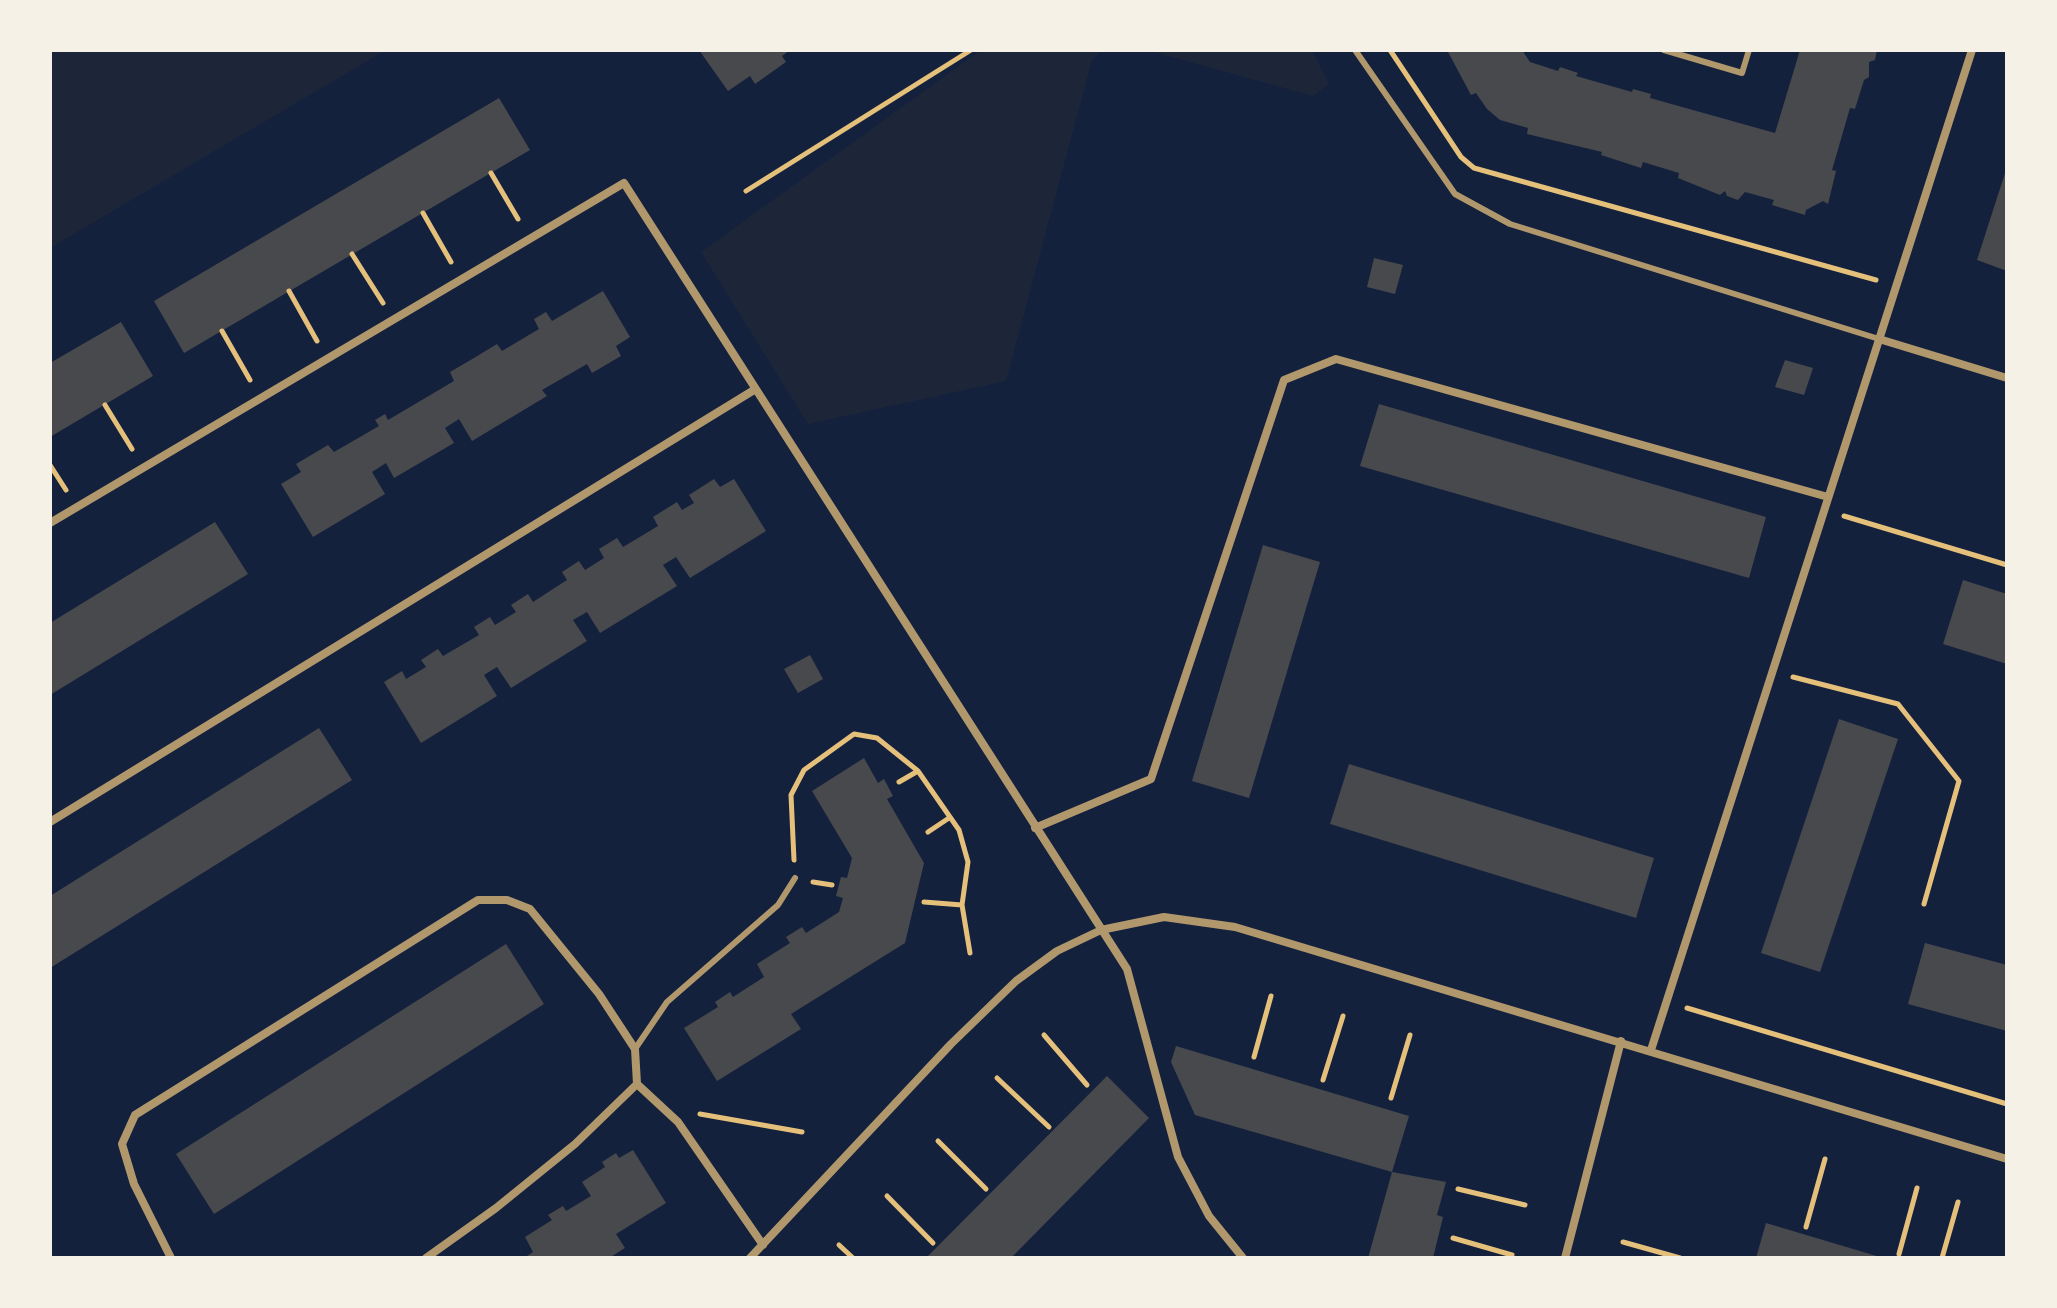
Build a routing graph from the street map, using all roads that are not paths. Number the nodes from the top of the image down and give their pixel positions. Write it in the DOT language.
graph roads {
  1 [pos="1355,50"];
  2 [pos="1664,50"];
  3 [pos="1749,50"];
  4 [pos="1972,50"];
  5 [pos="1879,339"];
  6 [pos="2007,378"];
  7 [pos="754,390"];
  8 [pos="1828,497"];
  9 [pos="50,523"];
  10 [pos="50,822"];
  11 [pos="1035,828"];
  12 [pos="795,878"];
  13 [pos="1101,930"];
  14 [pos="1621,1041"];
  15 [pos="635,1049"];
  16 [pos="1651,1050"];
  17 [pos="637,1084"];
  18 [pos="2007,1159"];
  19 [pos="763,1245"];
  20 [pos="171,1258"];
  21 [pos="426,1258"];
  22 [pos="750,1258"];
  23 [pos="1243,1258"];
  24 [pos="1565,1258"];
  1 -- 5 [label="lane"];
  2 -- 3 [label="lane"];
  4 -- 5 [label="street"];
  5 -- 6 [label="street"];
  5 -- 8 [label="street"];
  7 -- 9 [label="street"];
  7 -- 10 [label="street"];
  7 -- 11 [label="street"];
  8 -- 11 [label="street"];
  8 -- 16 [label="street"];
  11 -- 13 [label="street"];
  12 -- 15 [label="lane"];
  13 -- 14 [label="street"];
  13 -- 19 [label="street"];
  13 -- 23 [label="street"];
  14 -- 16 [label="street"];
  14 -- 24 [label="street"];
  15 -- 17 [label="street"];
  15 -- 20 [label="street"];
  16 -- 18 [label="street"];
  17 -- 19 [label="street"];
  17 -- 21 [label="street"];
  19 -- 22 [label="street"];
}
